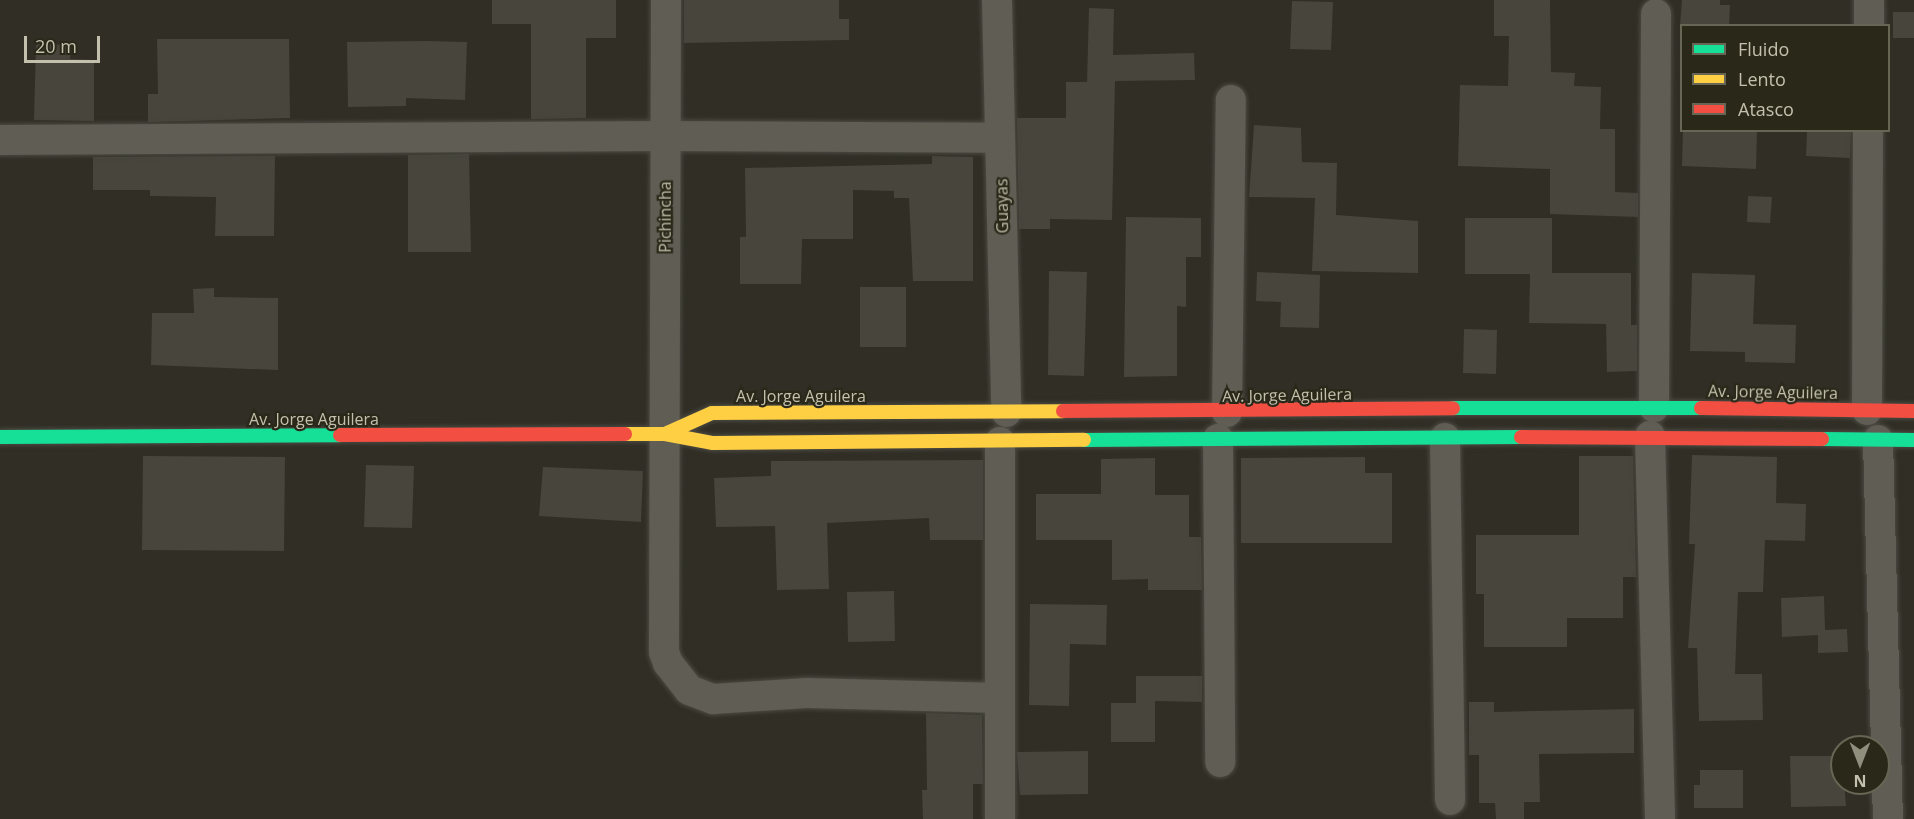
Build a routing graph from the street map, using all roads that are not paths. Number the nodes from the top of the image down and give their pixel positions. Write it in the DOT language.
graph roads {
  1 [pos="666,0"];
  2 [pos="997,0"];
  3 [pos="1869,0"];
  4 [pos="1656,14"];
  5 [pos="1869,24"];
  6 [pos="1231,100"];
  7 [pos="1868,132"];
  8 [pos="665,136"];
  9 [pos="1000,138"];
  10 [pos="0,140"];
  11 [pos="1654,407"];
  12 [pos="1867,410"];
  13 [pos="1914,411"];
  14 [pos="1005,412"];
  15 [pos="1223,426"];
  16 [pos="665,434"];
  17 [pos="1650,436"];
  18 [pos="0,437"];
  19 [pos="1445,438"];
  20 [pos="1878,440"];
  21 [pos="1914,441"];
  22 [pos="1000,442"];
  23 [pos="1000,698"];
  24 [pos="1220,762"];
  25 [pos="1450,800"];
  26 [pos="1000,819"];
  27 [pos="1660,819"];
  28 [pos="1888,819"];
  1 -- 8 [label="street, Pichincha"];
  2 -- 9 [label="street, Guayas"];
  3 -- 5 [label="street"];
  4 -- 11 [label="street"];
  6 -- 15 [label="street"];
  7 -- 12 [label="street"];
  8 -- 9 [label="street"];
  8 -- 10 [label="street"];
  8 -- 16 [label="street, Pichincha"];
  9 -- 14 [label="street, Guayas"];
  11 -- 12 [label="street, Av. Jorge Aguilera"];
  11 -- 15 [label="street, Av. Jorge Aguilera"];
  12 -- 13 [label="street, Av. Jorge Aguilera"];
  14 -- 15 [label="street, Av. Jorge Aguilera"];
  14 -- 16 [label="street, Av. Jorge Aguilera"];
  15 -- 19 [label="street, Av. Jorge Aguilera"];
  15 -- 22 [label="street, Av. Jorge Aguilera"];
  15 -- 24 [label="street"];
  16 -- 18 [label="street, Av. Jorge Aguilera"];
  16 -- 22 [label="street, Av. Jorge Aguilera"];
  16 -- 23 [label="street, Pichincha"];
  17 -- 19 [label="street, Av. Jorge Aguilera"];
  17 -- 20 [label="street, Av. Jorge Aguilera"];
  17 -- 27 [label="street"];
  19 -- 25 [label="street"];
  20 -- 21 [label="street, Av. Jorge Aguilera"];
  20 -- 28 [label="street"];
  22 -- 23 [label="street"];
  23 -- 26 [label="street"];
}
